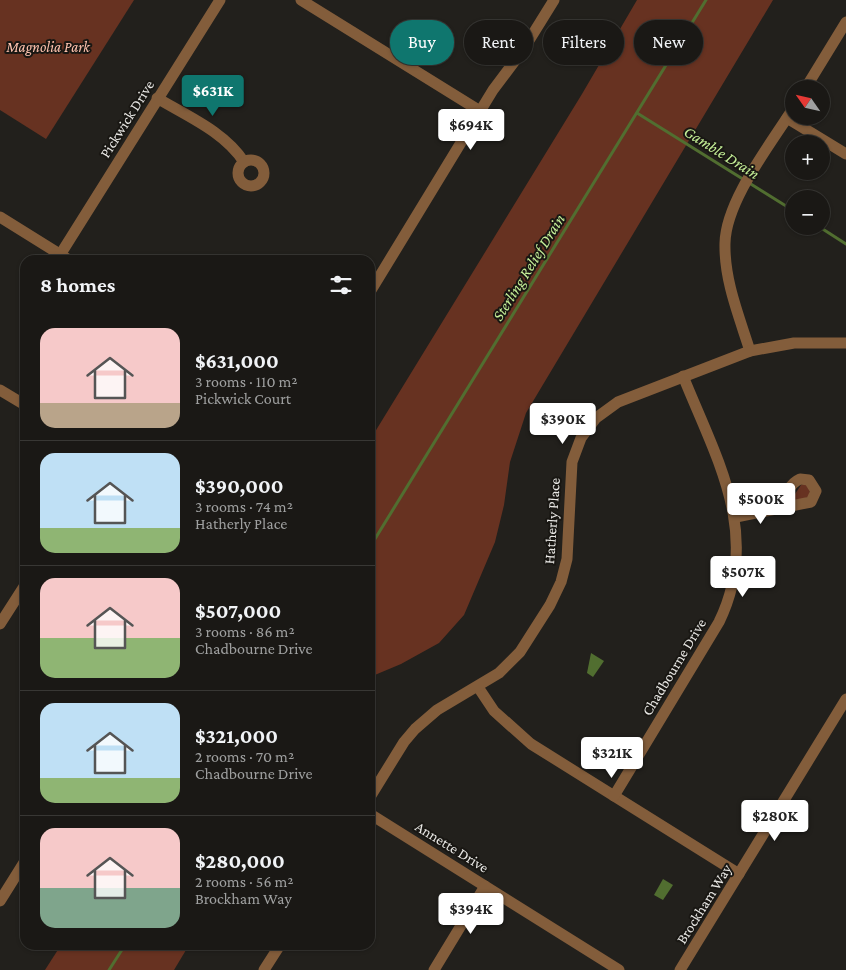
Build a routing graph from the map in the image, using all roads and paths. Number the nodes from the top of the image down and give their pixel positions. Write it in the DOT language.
graph roads {
  1 [pos="220,0"];
  2 [pos="301,0"];
  3 [pos="554,0"];
  4 [pos="846,22"];
  5 [pos="811,80"];
  6 [pos="157,98"];
  7 [pos="480,111"];
  8 [pos="785,121"];
  9 [pos="798,125"];
  10 [pos="846,154"];
  11 [pos="244,162"];
  12 [pos="0,217"];
  13 [pos="62,255"];
  14 [pos="66,255"];
  15 [pos="375,284"];
  16 [pos="846,343"];
  17 [pos="750,351"];
  18 [pos="683,376"];
  19 [pos="0,390"];
  20 [pos="20,402"];
  21 [pos="786,495"];
  22 [pos="779,506"];
  23 [pos="791,507"];
  24 [pos="736,517"];
  25 [pos="20,593"];
  26 [pos="0,624"];
  27 [pos="478,687"];
  28 [pos="846,699"];
  29 [pos="375,789"];
  30 [pos="614,796"];
  31 [pos="375,817"];
  32 [pos="20,868"];
  33 [pos="739,874"];
  34 [pos="485,886"];
  35 [pos="0,901"];
  36 [pos="277,950"];
  37 [pos="604,966"];
  38 [pos="264,970"];
  39 [pos="434,970"];
  40 [pos="618,970"];
  41 [pos="680,970"];
  1 -- 6 [label="street, Pickwick Drive"];
  2 -- 7 [label="street"];
  3 -- 7 [label="street"];
  4 -- 5 [label="street"];
  6 -- 11 [label="street"];
  6 -- 14 [label="street, Pickwick Drive"];
  7 -- 15 [label="street"];
  8 -- 17 [label="street"];
  9 -- 10 [label="street"];
  12 -- 13 [label="street"];
  16 -- 17 [label="street, Hatherly Place"];
  17 -- 18 [label="street, Hatherly Place"];
  18 -- 24 [label="street, Chadbourne Drive"];
  18 -- 27 [label="street, Hatherly Place"];
  19 -- 20 [label="street"];
  21 -- 22 [label="street"];
  21 -- 23 [label="street"];
  21 -- 23 [label="street"];
  22 -- 23 [label="street"];
  22 -- 24 [label="street"];
  24 -- 30 [label="street, Chadbourne Drive"];
  25 -- 26 [label="street"];
  27 -- 29 [label="street, Hatherly Place"];
  27 -- 30 [label="street"];
  28 -- 33 [label="street, Brockham Way"];
  30 -- 33 [label="street"];
  31 -- 34 [label="street, Annette Drive"];
  32 -- 35 [label="street"];
  33 -- 41 [label="street, Brockham Way"];
  34 -- 37 [label="street, Annette Drive"];
  34 -- 39 [label="street"];
  36 -- 38 [label="street"];
  37 -- 40 [label="street, Annette Drive"];
}
